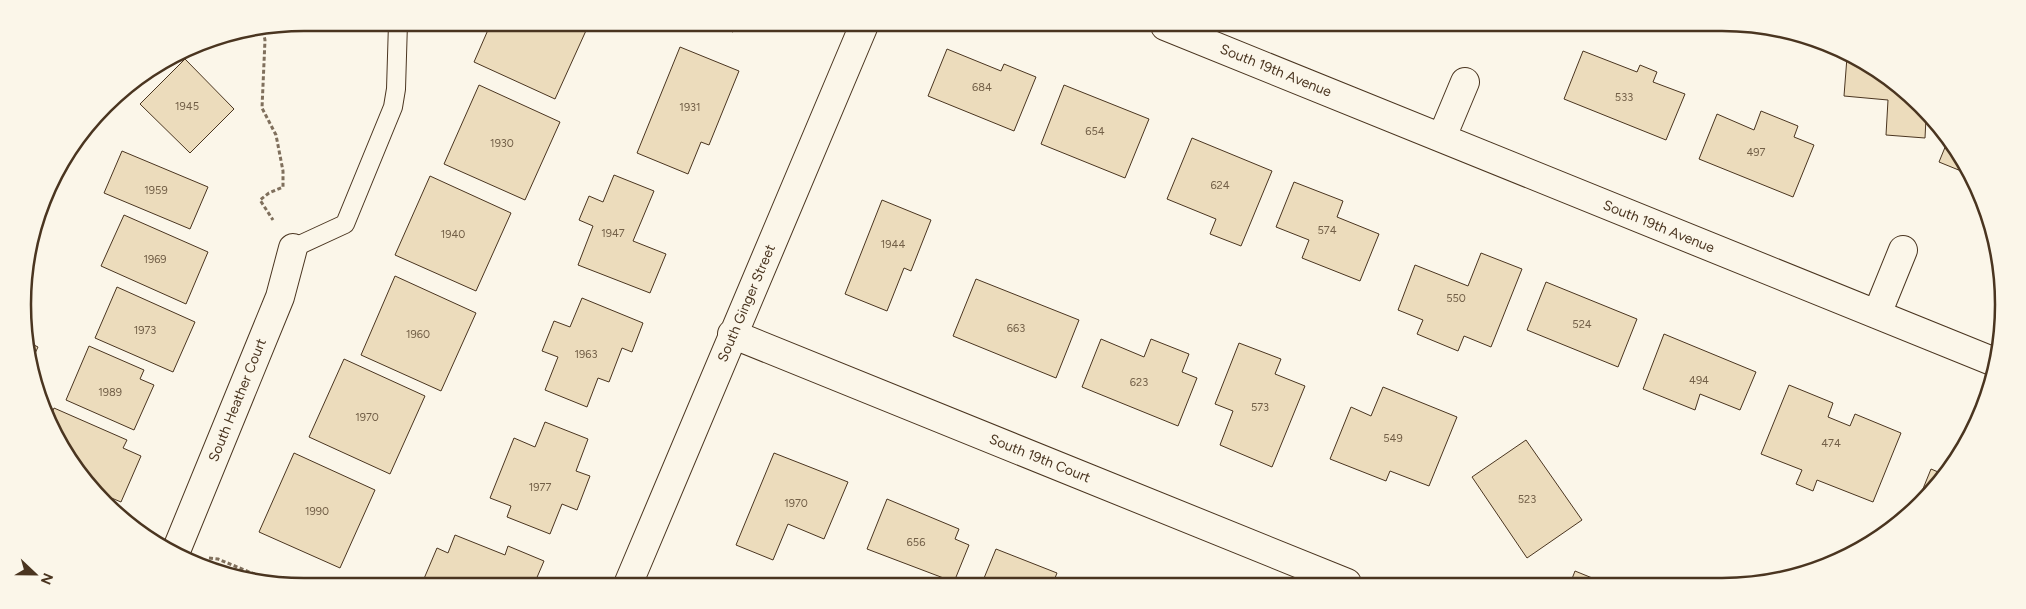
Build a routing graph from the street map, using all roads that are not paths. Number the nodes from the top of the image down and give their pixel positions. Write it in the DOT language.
graph roads {
  1 [pos="398,31"];
  2 [pos="861,31"];
  3 [pos="1177,31"];
  4 [pos="1465,82"];
  5 [pos="1442,137"];
  6 [pos="293,248"];
  7 [pos="1903,250"];
  8 [pos="1877,314"];
  9 [pos="732,334"];
  10 [pos="1989,359"];
  11 [pos="189,552"];
  12 [pos="631,578"];
  13 [pos="1335,578"];
  1 -- 6 [label="lane"];
  2 -- 9 [label="street, South Ginger Street"];
  3 -- 5 [label="street, South 19th Avenue"];
  4 -- 5 [label="street"];
  5 -- 8 [label="street, South 19th Avenue"];
  6 -- 11 [label="street, South Heather Court"];
  7 -- 8 [label="street"];
  8 -- 10 [label="street, South 19th Avenue"];
  9 -- 12 [label="street, South Ginger Street"];
  9 -- 13 [label="street, South 19th Court"];
}
